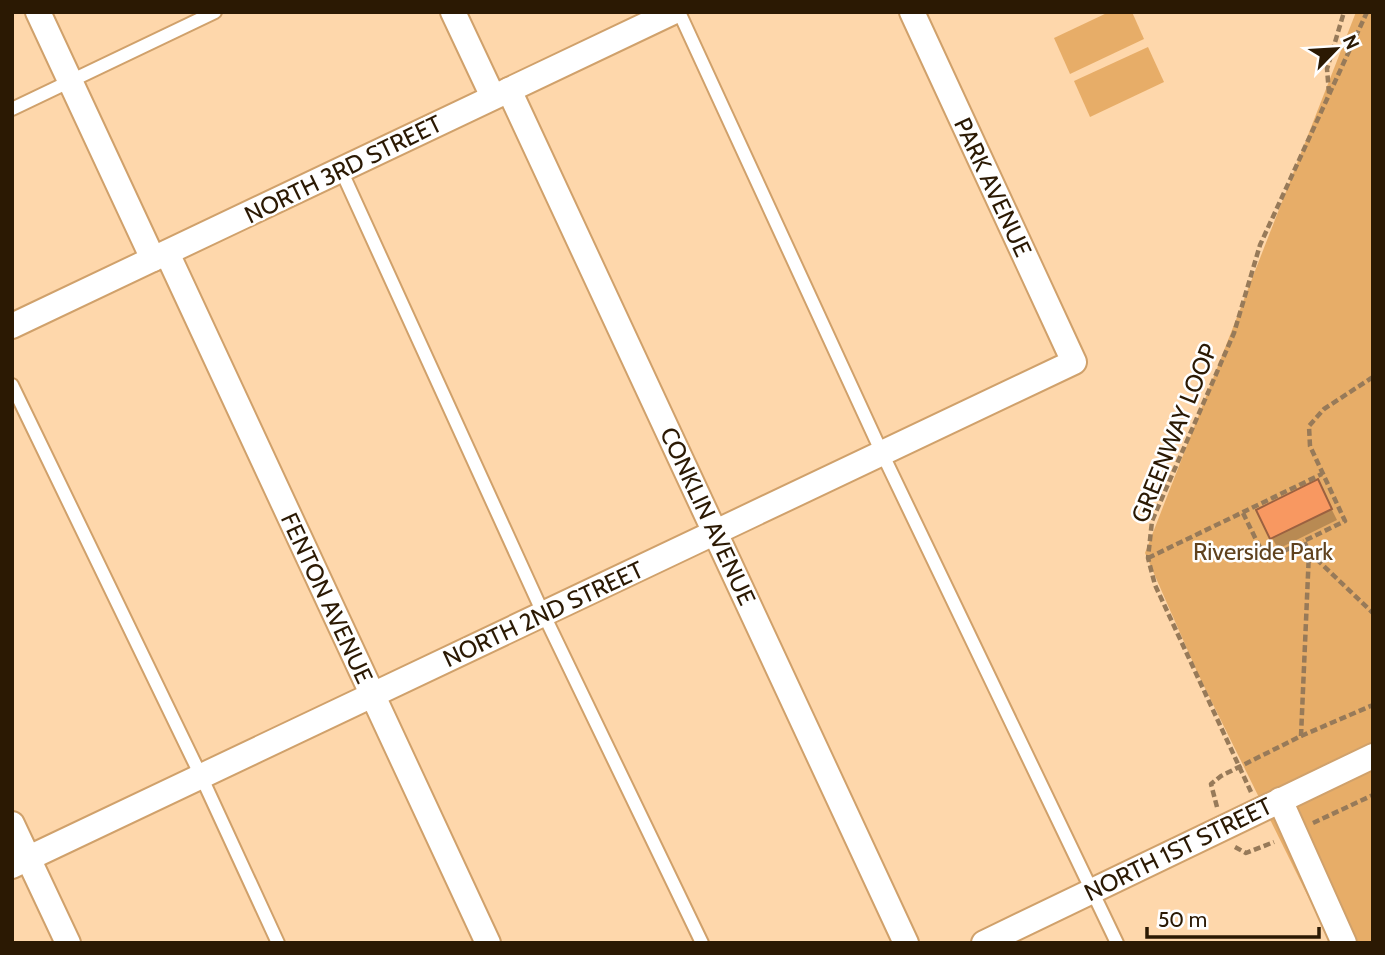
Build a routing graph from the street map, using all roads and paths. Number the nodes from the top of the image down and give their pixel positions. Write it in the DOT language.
graph roads {
  1 [pos="38,12"];
  2 [pos="215,12"];
  3 [pos="453,12"];
  4 [pos="673,12"];
  5 [pos="679,12"];
  6 [pos="912,12"];
  7 [pos="1344,12"];
  8 [pos="1367,12"];
  9 [pos="69,81"];
  10 [pos="501,94"];
  11 [pos="1329,94"];
  12 [pos="12,109"];
  13 [pos="341,170"];
  14 [pos="160,256"];
  15 [pos="12,326"];
  16 [pos="1074,362"];
  17 [pos="1373,377"];
  18 [pos="12,386"];
  19 [pos="882,453"];
  20 [pos="1322,474"];
  21 [pos="1243,513"];
  22 [pos="715,532"];
  23 [pos="1304,541"];
  24 [pos="1309,552"];
  25 [pos="1148,558"];
  26 [pos="543,613"];
  27 [pos="1373,613"];
  28 [pos="372,694"];
  29 [pos="1373,705"];
  30 [pos="1301,736"];
  31 [pos="1373,756"];
  32 [pos="1240,766"];
  33 [pos="201,776"];
  34 [pos="1373,795"];
  35 [pos="1269,805"];
  36 [pos="12,824"];
  37 [pos="1223,827"];
  38 [pos="1284,838"];
  39 [pos="1279,855"];
  40 [pos="21,862"];
  41 [pos="1091,892"];
  42 [pos="68,943"];
  43 [pos="278,943"];
  44 [pos="488,943"];
  45 [pos="702,943"];
  46 [pos="906,943"];
  47 [pos="984,943"];
  48 [pos="1116,943"];
  49 [pos="1344,943"];
  1 -- 9 [label="street, FENTON AVENUE"];
  2 -- 9 [label="lane"];
  3 -- 10 [label="street, CONKLIN AVENUE"];
  4 -- 10 [label="street, NORTH 3RD STREET"];
  5 -- 19 [label="lane"];
  6 -- 16 [label="street, PARK AVENUE"];
  7 -- 11 [label="path"];
  8 -- 11 [label="path, GREENWAY LOOP"];
  9 -- 12 [label="lane"];
  9 -- 14 [label="street, FENTON AVENUE"];
  10 -- 13 [label="street, NORTH 3RD STREET"];
  10 -- 22 [label="street, CONKLIN AVENUE"];
  11 -- 25 [label="path, GREENWAY LOOP"];
  13 -- 14 [label="street, NORTH 3RD STREET"];
  13 -- 26 [label="lane"];
  14 -- 15 [label="street, NORTH 3RD STREET"];
  14 -- 28 [label="street, FENTON AVENUE"];
  16 -- 19 [label="street, NORTH 2ND STREET"];
  17 -- 20 [label="path"];
  18 -- 33 [label="lane"];
  19 -- 22 [label="street, NORTH 2ND STREET"];
  19 -- 41 [label="lane"];
  20 -- 21 [label="path"];
  20 -- 23 [label="path"];
  21 -- 23 [label="path"];
  21 -- 25 [label="path"];
  22 -- 26 [label="street, NORTH 2ND STREET"];
  22 -- 46 [label="street, CONKLIN AVENUE"];
  23 -- 24 [label="path"];
  24 -- 27 [label="path"];
  24 -- 30 [label="path"];
  25 -- 32 [label="path, GREENWAY LOOP"];
  26 -- 28 [label="street, NORTH 2ND STREET"];
  26 -- 45 [label="lane"];
  28 -- 33 [label="street, NORTH 2ND STREET"];
  28 -- 44 [label="street, FENTON AVENUE"];
  29 -- 30 [label="path"];
  30 -- 32 [label="path"];
  31 -- 35 [label="street, NORTH 1ST STREET"];
  32 -- 35 [label="path, GREENWAY LOOP"];
  32 -- 37 [label="path"];
  33 -- 40 [label="street, NORTH 2ND STREET"];
  33 -- 43 [label="lane"];
  34 -- 38 [label="path"];
  35 -- 37 [label="street, NORTH 1ST STREET"];
  35 -- 38 [label="street"];
  35 -- 38 [label="path, GREENWAY LOOP"];
  36 -- 40 [label="street"];
  37 -- 38 [label="path"];
  37 -- 41 [label="street, NORTH 1ST STREET"];
  38 -- 39 [label="path, GREENWAY LOOP"];
  38 -- 49 [label="street"];
  40 -- 42 [label="street"];
  41 -- 47 [label="street, NORTH 1ST STREET"];
  41 -- 48 [label="lane"];
}
